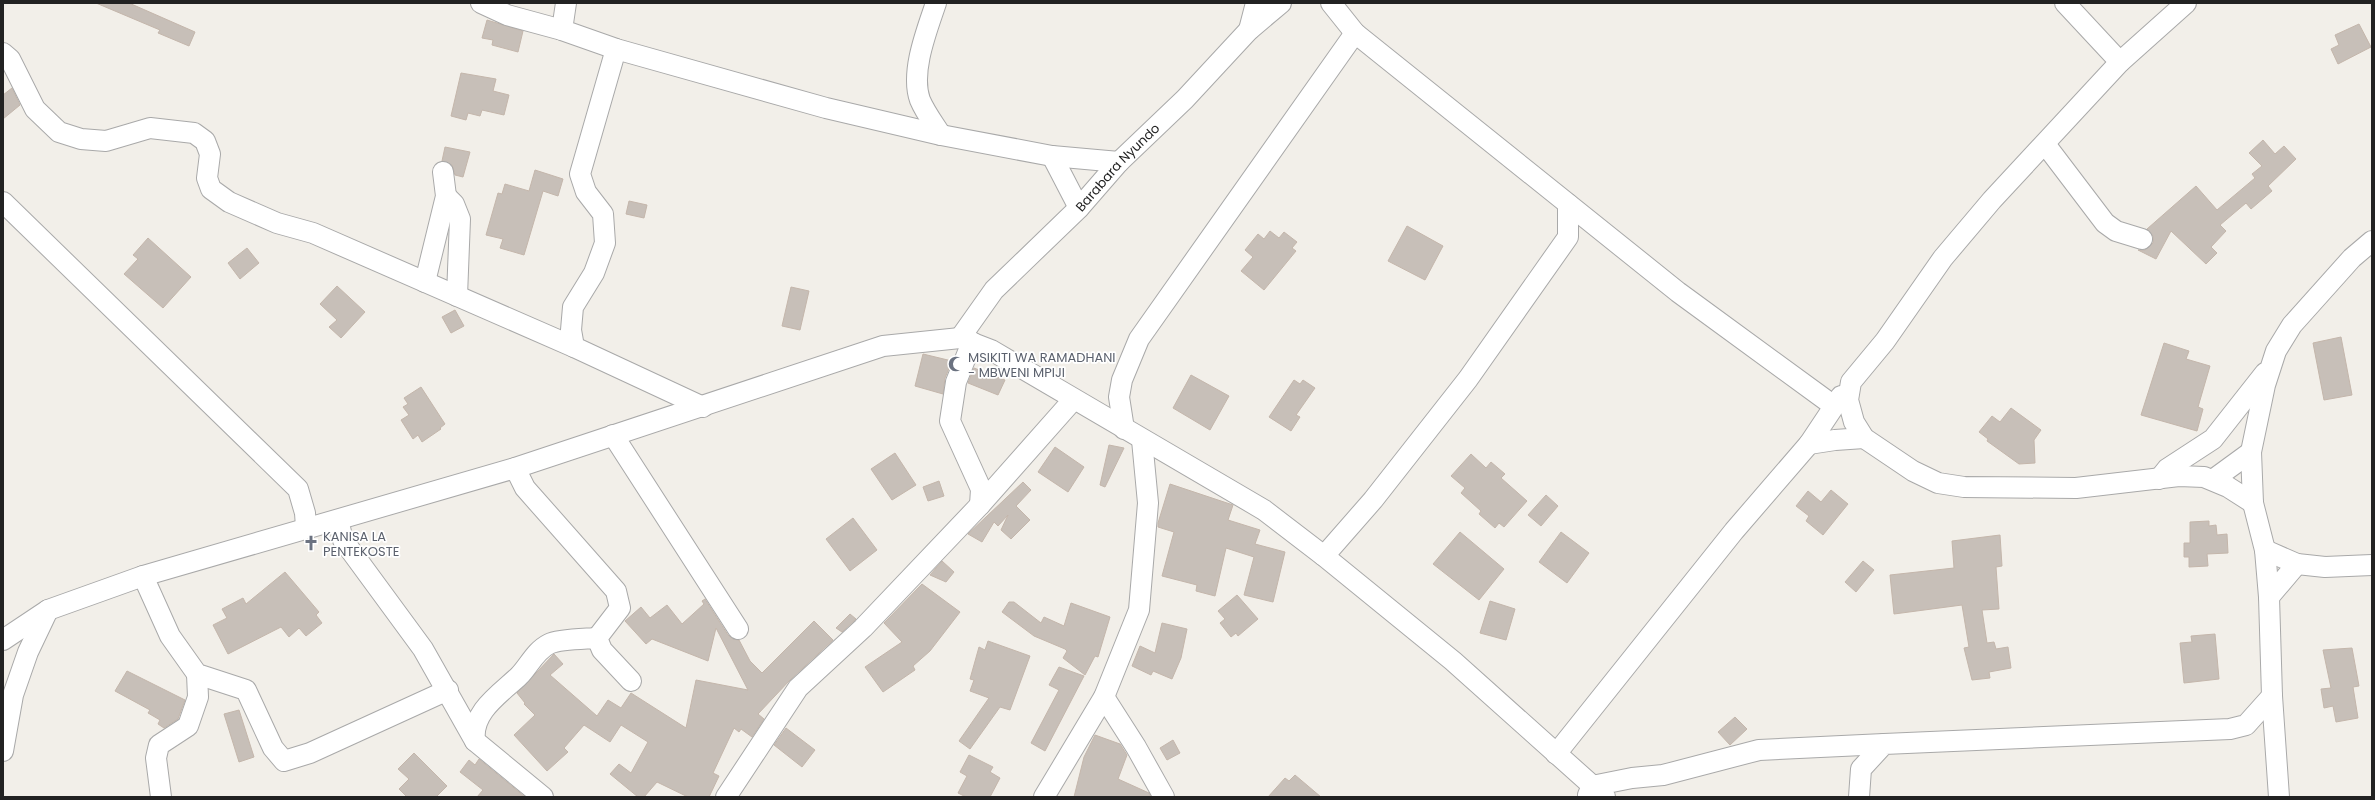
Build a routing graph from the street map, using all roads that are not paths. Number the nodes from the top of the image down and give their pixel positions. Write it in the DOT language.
graph roads {
  1 [pos="481,3"];
  2 [pos="566,3"];
  3 [pos="936,3"];
  4 [pos="1256,3"];
  5 [pos="1280,3"];
  6 [pos="1331,3"];
  7 [pos="2065,3"];
  8 [pos="2186,3"];
  9 [pos="562,30"];
  10 [pos="1250,30"];
  11 [pos="1355,33"];
  12 [pos="616,49"];
  13 [pos="3,53"];
  14 [pos="2120,62"];
  15 [pos="941,136"];
  16 [pos="2045,144"];
  17 [pos="1052,156"];
  18 [pos="1119,162"];
  19 [pos="443,172"];
  20 [pos="446,196"];
  21 [pos="3,202"];
  22 [pos="1568,204"];
  23 [pos="1079,208"];
  24 [pos="1596,225"];
  25 [pos="1568,237"];
  26 [pos="2142,239"];
  27 [pos="2372,241"];
  28 [pos="425,282"];
  29 [pos="457,296"];
  30 [pos="966,340"];
  31 [pos="574,347"];
  32 [pos="2271,366"];
  33 [pos="1851,382"];
  34 [pos="1073,400"];
  35 [pos="1834,406"];
  36 [pos="703,407"];
  37 [pos="1124,429"];
  38 [pos="612,435"];
  39 [pos="1864,438"];
  40 [pos="1142,440"];
  41 [pos="1809,444"];
  42 [pos="2251,452"];
  43 [pos="515,468"];
  44 [pos="2159,479"];
  45 [pos="2214,479"];
  46 [pos="2253,503"];
  47 [pos="980,505"];
  48 [pos="338,520"];
  49 [pos="306,527"];
  50 [pos="2265,550"];
  51 [pos="1324,556"];
  52 [pos="2297,564"];
  53 [pos="2372,565"];
  54 [pos="143,576"];
  55 [pos="2269,597"];
  56 [pos="48,610"];
  57 [pos="738,629"];
  58 [pos="597,638"];
  59 [pos="3,640"];
  60 [pos="198,674"];
  61 [pos="631,681"];
  62 [pos="448,690"];
  63 [pos="2272,696"];
  64 [pos="1104,697"];
  65 [pos="2246,725"];
  66 [pos="475,741"];
  67 [pos="2275,743"];
  68 [pos="1884,744"];
  69 [pos="1849,747"];
  70 [pos="3,751"];
  71 [pos="1556,754"];
  72 [pos="1861,769"];
  73 [pos="1595,793"];
  74 [pos="161,797"];
  75 [pos="543,797"];
  76 [pos="726,797"];
  77 [pos="1044,797"];
  78 [pos="1164,797"];
  79 [pos="1859,797"];
  80 [pos="2280,797"];
  1 -- 9 [label="street"];
  2 -- 9 [label="street"];
  3 -- 15 [label="street"];
  4 -- 10 [label="street"];
  5 -- 10 [label="street, Barabara Nyundo"];
  6 -- 11 [label="street"];
  7 -- 14 [label="street"];
  8 -- 14 [label="street"];
  9 -- 12 [label="street"];
  10 -- 18 [label="street, Barabara Nyundo"];
  11 -- 22 [label="street"];
  11 -- 37 [label="street"];
  12 -- 15 [label="street"];
  12 -- 31 [label="street"];
  13 -- 28 [label="street"];
  14 -- 16 [label="street"];
  15 -- 17 [label="street"];
  16 -- 26 [label="street"];
  16 -- 33 [label="street"];
  17 -- 18 [label="street"];
  17 -- 23 [label="street"];
  18 -- 23 [label="street, Barabara Nyundo"];
  19 -- 20 [label="street"];
  20 -- 28 [label="street"];
  20 -- 29 [label="street"];
  21 -- 49 [label="street"];
  22 -- 24 [label="street"];
  22 -- 25 [label="street"];
  23 -- 30 [label="street, Barabara Nyundo"];
  24 -- 25 [label="street"];
  24 -- 35 [label="street"];
  25 -- 51 [label="street"];
  27 -- 32 [label="street"];
  28 -- 29 [label="street"];
  29 -- 31 [label="street"];
  30 -- 34 [label="street"];
  30 -- 36 [label="street"];
  30 -- 47 [label="street, Barabara Nyundo"];
  31 -- 36 [label="street"];
  32 -- 42 [label="street"];
  32 -- 44 [label="street"];
  33 -- 35 [label="street"];
  33 -- 39 [label="street"];
  34 -- 37 [label="street"];
  34 -- 47 [label="street"];
  35 -- 41 [label="street"];
  36 -- 38 [label="street"];
  37 -- 40 [label="street"];
  38 -- 43 [label="street"];
  38 -- 57 [label="street"];
  39 -- 41 [label="street"];
  39 -- 44 [label="street"];
  40 -- 51 [label="street"];
  40 -- 64 [label="street"];
  41 -- 71 [label="street"];
  42 -- 45 [label="street"];
  42 -- 46 [label="street"];
  43 -- 48 [label="street"];
  43 -- 58 [label="street"];
  44 -- 45 [label="street"];
  45 -- 46 [label="street"];
  46 -- 50 [label="street"];
  47 -- 76 [label="street"];
  48 -- 49 [label="street"];
  48 -- 62 [label="street"];
  49 -- 54 [label="street"];
  50 -- 52 [label="street"];
  50 -- 55 [label="street"];
  51 -- 71 [label="street"];
  52 -- 53 [label="street"];
  52 -- 55 [label="street"];
  54 -- 56 [label="street"];
  54 -- 60 [label="street"];
  55 -- 63 [label="street"];
  56 -- 59 [label="street"];
  56 -- 70 [label="street"];
  58 -- 61 [label="street"];
  58 -- 66 [label="street"];
  60 -- 62 [label="street"];
  60 -- 74 [label="street"];
  62 -- 66 [label="street"];
  63 -- 65 [label="street"];
  63 -- 67 [label="street"];
  64 -- 77 [label="street"];
  64 -- 78 [label="street"];
  65 -- 67 [label="street"];
  65 -- 68 [label="street"];
  66 -- 75 [label="street"];
  67 -- 80 [label="street"];
  68 -- 69 [label="street"];
  68 -- 72 [label="street"];
  69 -- 72 [label="street"];
  69 -- 73 [label="street"];
  71 -- 73 [label="street"];
  72 -- 79 [label="street"];
}
